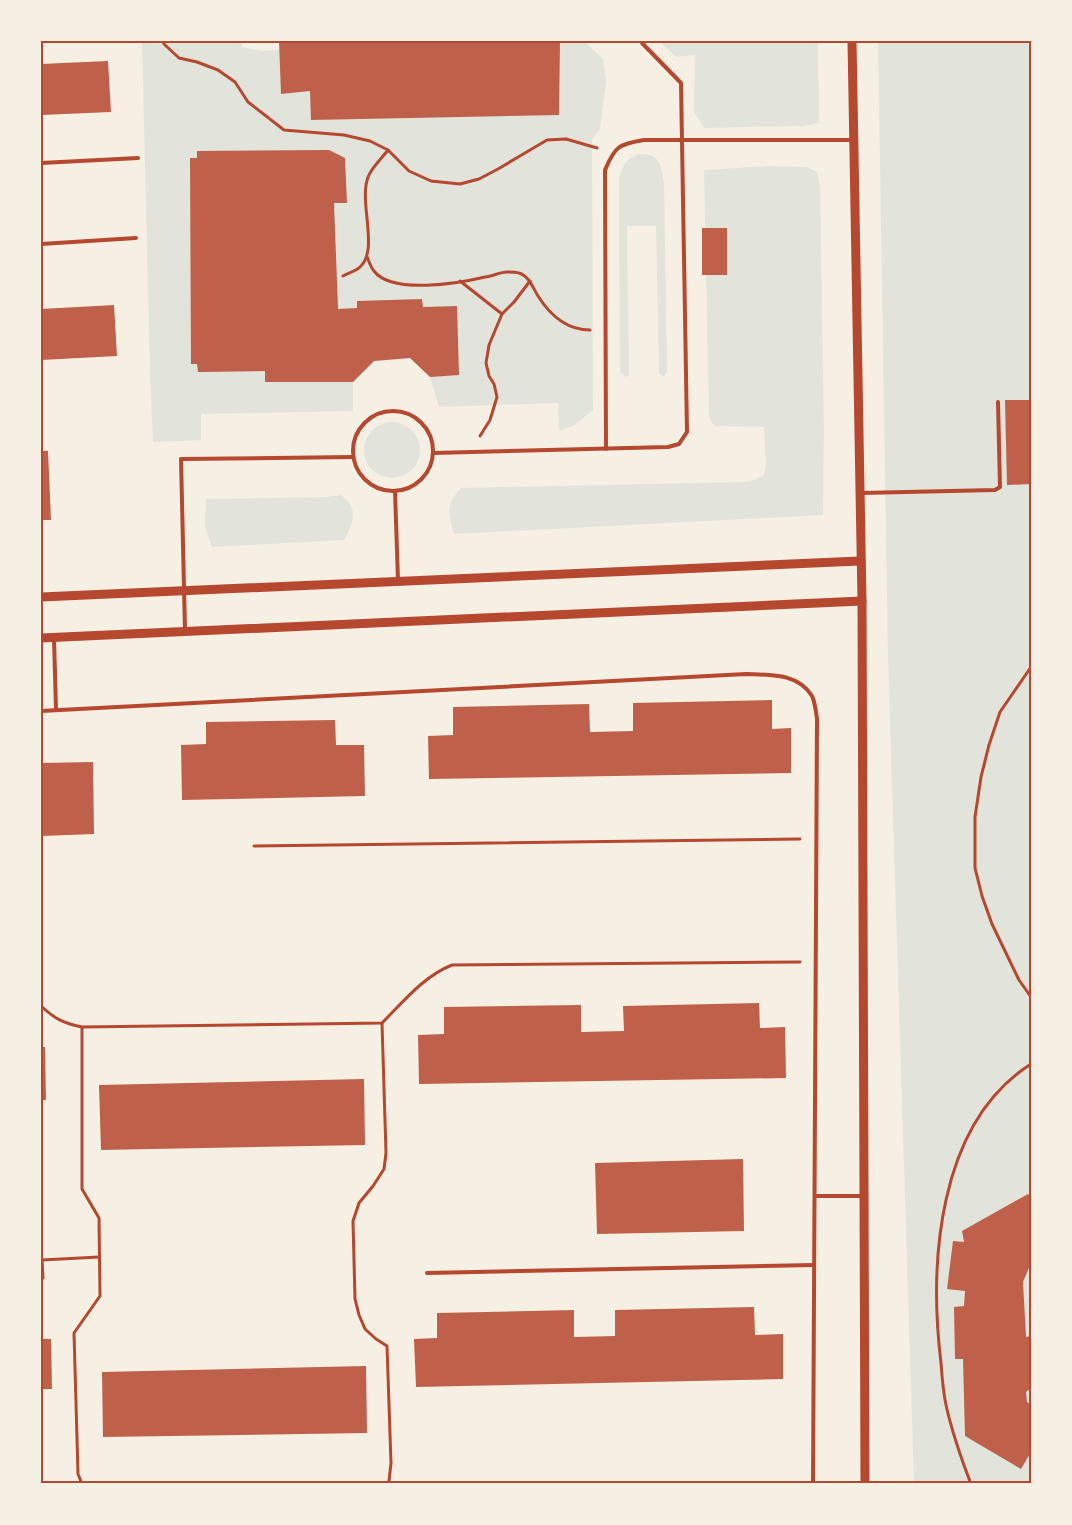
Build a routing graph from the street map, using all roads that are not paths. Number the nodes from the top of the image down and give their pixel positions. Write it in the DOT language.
graph roads {
  1 [pos="852,41"];
  2 [pos="642,42"];
  3 [pos="682,140"];
  4 [pos="853,140"];
  5 [pos="138,158"];
  6 [pos="41,163"];
  7 [pos="136,238"];
  8 [pos="41,244"];
  9 [pos="998,402"];
  10 [pos="606,449"];
  11 [pos="433,453"];
  12 [pos="353,457"];
  13 [pos="395,490"];
  14 [pos="859,493"];
  15 [pos="860,562"];
  16 [pos="398,581"];
  17 [pos="184,591"];
  18 [pos="41,597"];
  19 [pos="862,601"];
  20 [pos="185,631"];
  21 [pos="54,637"];
  22 [pos="41,638"];
  23 [pos="56,710"];
  24 [pos="41,711"];
  25 [pos="815,1196"];
  26 [pos="864,1196"];
  27 [pos="814,1264"];
  28 [pos="427,1273"];
  29 [pos="813,1484"];
  30 [pos="865,1484"];
  1 -- 4 [label="street"];
  2 -- 3 [label="lane"];
  3 -- 4 [label="lane"];
  3 -- 10 [label="lane"];
  3 -- 10 [label="lane"];
  4 -- 14 [label="street"];
  5 -- 6 [label="lane"];
  7 -- 8 [label="lane"];
  9 -- 14 [label="lane"];
  10 -- 11 [label="lane"];
  11 -- 12 [label="lane"];
  11 -- 13 [label="lane"];
  12 -- 13 [label="lane"];
  12 -- 17 [label="lane"];
  13 -- 16 [label="lane"];
  14 -- 15 [label="street"];
  15 -- 16 [label="street"];
  15 -- 19 [label="street"];
  16 -- 17 [label="street"];
  17 -- 18 [label="street"];
  17 -- 20 [label="lane"];
  19 -- 20 [label="street"];
  19 -- 26 [label="street"];
  20 -- 21 [label="street"];
  21 -- 22 [label="street"];
  21 -- 23 [label="lane"];
  23 -- 24 [label="lane"];
  23 -- 25 [label="lane"];
  25 -- 26 [label="lane"];
  25 -- 27 [label="lane"];
  26 -- 30 [label="street"];
  27 -- 28 [label="lane"];
  27 -- 29 [label="lane"];
}
